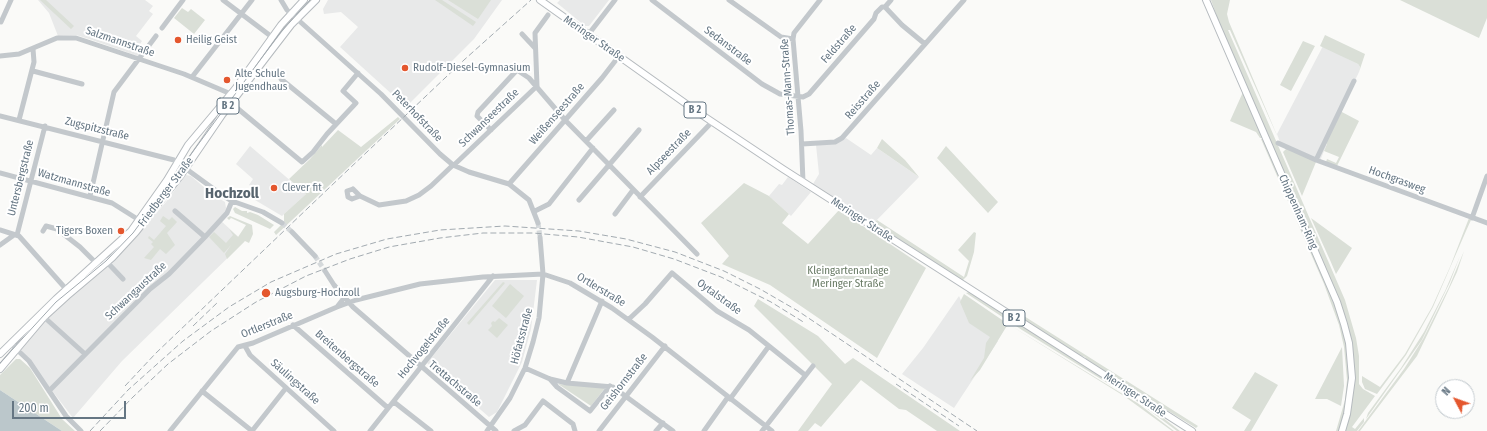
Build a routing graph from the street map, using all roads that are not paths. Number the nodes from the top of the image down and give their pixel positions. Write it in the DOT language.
graph roads {
  1 [pos="11,0"];
  2 [pos="183,0"];
  3 [pos="223,0"];
  4 [pos="252,0"];
  5 [pos="281,0"];
  6 [pos="304,0"];
  7 [pos="316,0"];
  8 [pos="540,0"];
  9 [pos="615,0"];
  10 [pos="652,0"];
  11 [pos="729,0"];
  12 [pos="891,0"];
  13 [pos="964,0"];
  14 [pos="1206,0"];
  15 [pos="817,1"];
  16 [pos="885,7"];
  17 [pos="241,13"];
  18 [pos="548,15"];
  19 [pos="295,16"];
  20 [pos="1,22"];
  21 [pos="162,28"];
  22 [pos="522,34"];
  23 [pos="588,35"];
  24 [pos="156,36"];
  25 [pos="272,37"];
  26 [pos="793,39"];
  27 [pos="925,44"];
  28 [pos="535,48"];
  29 [pos="33,49"];
  30 [pos="0,56"];
  31 [pos="619,56"];
  32 [pos="138,58"];
  33 [pos="33,71"];
  34 [pos="358,73"];
  35 [pos="280,75"];
  36 [pos="192,77"];
  37 [pos="1354,80"];
  38 [pos="82,84"];
  39 [pos="536,86"];
  40 [pos="231,94"];
  41 [pos="798,97"];
  42 [pos="231,103"];
  43 [pos="614,110"];
  44 [pos="0,116"];
  45 [pos="20,120"];
  46 [pos="565,120"];
  47 [pos="712,122"];
  48 [pos="336,124"];
  49 [pos="45,126"];
  50 [pos="491,130"];
  51 [pos="639,130"];
  52 [pos="103,141"];
  53 [pos="586,141"];
  54 [pos="1278,143"];
  55 [pos="802,144"];
  56 [pos="593,148"];
  57 [pos="1316,160"];
  58 [pos="178,161"];
  59 [pos="608,164"];
  60 [pos="454,165"];
  61 [pos="186,167"];
  62 [pos="0,173"];
  63 [pos="1487,176"];
  64 [pos="31,181"];
  65 [pos="803,182"];
  66 [pos="509,184"];
  67 [pos="633,190"];
  68 [pos="90,196"];
  69 [pos="360,196"];
  70 [pos="640,197"];
  71 [pos="579,200"];
  72 [pos="232,201"];
  73 [pos="175,211"];
  74 [pos="535,212"];
  75 [pos="615,214"];
  76 [pos="1472,218"];
  77 [pos="139,220"];
  78 [pos="282,223"];
  79 [pos="538,223"];
  80 [pos="1487,223"];
  81 [pos="0,230"];
  82 [pos="43,231"];
  83 [pos="292,232"];
  84 [pos="16,235"];
  85 [pos="206,237"];
  86 [pos="540,237"];
  87 [pos="0,245"];
  88 [pos="697,254"];
  89 [pos="315,256"];
  90 [pos="102,257"];
  91 [pos="107,263"];
  92 [pos="99,265"];
  93 [pos="325,271"];
  94 [pos="543,274"];
  95 [pos="493,276"];
  96 [pos="123,279"];
  97 [pos="66,289"];
  98 [pos="344,298"];
  99 [pos="602,301"];
  100 [pos="349,303"];
  101 [pos="337,307"];
  102 [pos="44,317"];
  103 [pos="629,319"];
  104 [pos="293,326"];
  105 [pos="11,344"];
  106 [pos="245,346"];
  107 [pos="665,346"];
  108 [pos="769,346"];
  109 [pos="17,349"];
  110 [pos="0,354"];
  111 [pos="85,354"];
  112 [pos="813,366"];
  113 [pos="421,368"];
  114 [pos="524,368"];
  115 [pos="0,369"];
  116 [pos="805,375"];
  117 [pos="550,379"];
  118 [pos="567,383"];
  119 [pos="610,386"];
  120 [pos="286,388"];
  121 [pos="49,391"];
  122 [pos="202,391"];
  123 [pos="626,396"];
  124 [pos="729,398"];
  125 [pos="394,402"];
  126 [pos="388,408"];
  127 [pos="663,423"];
  128 [pos="1180,424"];
  129 [pos="766,426"];
  130 [pos="489,429"];
  131 [pos="81,431"];
  132 [pos="170,431"];
  133 [pos="252,431"];
  134 [pos="334,431"];
  135 [pos="370,431"];
  136 [pos="431,431"];
  137 [pos="496,431"];
  138 [pos="514,431"];
  139 [pos="575,431"];
  140 [pos="600,431"];
  141 [pos="656,431"];
  142 [pos="673,431"];
  143 [pos="704,431"];
  144 [pos="762,431"];
  145 [pos="772,431"];
  146 [pos="1182,431"];
  147 [pos="1192,431"];
  148 [pos="1342,431"];
  1 -- 20 [label="street"];
  2 -- 21 [label="street"];
  3 -- 17 [label="street"];
  4 -- 17 [label="street"];
  5 -- 19 [label="street, Peterhofstraße"];
  6 -- 19 [label="main road, Friedberger Straße"];
  7 -- 19 [label="main road, Friedberger Straße"];
  8 -- 23 [label="main road, Meringer Straße / B 2"];
  9 -- 23 [label="street"];
  10 -- 41 [label="street, Sedanstraße"];
  11 -- 26 [label="street"];
  12 -- 16 [label="street, Feldstraße"];
  13 -- 27 [label="street, Reisstraße"];
  14 -- 148 [label="main road, Chippenham-Ring"];
  15 -- 26 [label="street, Thomas-Mann-Straße"];
  16 -- 27 [label="street"];
  16 -- 41 [label="street, Feldstraße"];
  17 -- 25 [label="street"];
  17 -- 36 [label="street"];
  18 -- 28 [label="street"];
  19 -- 25 [label="main road, Friedberger Straße / B 2"];
  19 -- 34 [label="street, Peterhofstraße"];
  19 -- 42 [label="main road, Friedberger Straße / B 2"];
  22 -- 28 [label="street"];
  23 -- 31 [label="main road, Meringer Straße / B 2"];
  24 -- 32 [label="street"];
  25 -- 40 [label="main road, Friedberger Straße / B 2"];
  26 -- 41 [label="street, Thomas-Mann-Straße"];
  27 -- 55 [label="street, Reisstraße"];
  28 -- 39 [label="street"];
  29 -- 30 [label="street, Salzmannstraße"];
  29 -- 32 [label="street, Salzmannstraße"];
  29 -- 33 [label="street"];
  31 -- 46 [label="street, Weißenseestraße"];
  31 -- 47 [label="main road, Meringer Straße / B 2"];
  32 -- 36 [label="street, Salzmannstraße"];
  32 -- 52 [label="street"];
  33 -- 38 [label="street"];
  33 -- 45 [label="street"];
  34 -- 48 [label="street"];
  34 -- 60 [label="street, Peterhofstraße"];
  35 -- 48 [label="street"];
  36 -- 40 [label="street, Salzmannstraße"];
  37 -- 57 [label="street"];
  39 -- 46 [label="street"];
  39 -- 50 [label="street, Schwanseestraße"];
  39 -- 50 [label="street"];
  40 -- 58 [label="main road, Friedberger Straße / B 2"];
  41 -- 55 [label="street, Thomas-Mann-Straße"];
  42 -- 48 [label="street"];
  42 -- 61 [label="main road, Friedberger Straße / B 2"];
  43 -- 53 [label="street"];
  44 -- 45 [label="street, Zugspitzstraße"];
  45 -- 49 [label="street, Zugspitzstraße"];
  46 -- 53 [label="street"];
  46 -- 66 [label="street, Weißenseestraße"];
  47 -- 65 [label="main road, Meringer Straße / B 2"];
  47 -- 70 [label="street, Alpseestraße"];
  49 -- 52 [label="street, Zugspitzstraße"];
  49 -- 64 [label="street, Untersbergstraße"];
  50 -- 60 [label="street, Schwanseestraße"];
  51 -- 59 [label="street"];
  52 -- 58 [label="street, Zugspitzstraße"];
  52 -- 68 [label="street"];
  53 -- 56 [label="street"];
  54 -- 57 [label="street, Hochgrasweg"];
  55 -- 65 [label="street, Thomas-Mann-Straße"];
  56 -- 59 [label="street"];
  56 -- 74 [label="street"];
  57 -- 76 [label="street, Hochgrasweg"];
  58 -- 61 [label="street, Zugspitzstraße"];
  58 -- 77 [label="main road, Friedberger Straße / B 2"];
  59 -- 67 [label="street"];
  59 -- 71 [label="street"];
  60 -- 66 [label="street, Peterhofstraße"];
  60 -- 69 [label="street, Schwanseestraße"];
  61 -- 72 [label="street, Zugspitzstraße"];
  61 -- 91 [label="main road, Friedberger Straße / B 2"];
  62 -- 64 [label="street, Watzmannstraße"];
  63 -- 76 [label="street"];
  64 -- 68 [label="street, Watzmannstraße"];
  64 -- 84 [label="street, Untersbergstraße"];
  65 -- 128 [label="main road, Meringer Straße / B 2"];
  66 -- 74 [label="street, Peterhofstraße"];
  67 -- 70 [label="street"];
  67 -- 75 [label="street"];
  68 -- 77 [label="street, Watzmannstraße"];
  70 -- 88 [label="street"];
  72 -- 78 [label="street, Zugspitzstraße"];
  72 -- 85 [label="street, Schwangaustraße"];
  73 -- 85 [label="street"];
  74 -- 79 [label="street"];
  76 -- 80 [label="street, Hochgrasweg"];
  77 -- 90 [label="main road, Friedberger Straße / B 2"];
  81 -- 84 [label="street"];
  82 -- 92 [label="street"];
  83 -- 89 [label="street"];
  84 -- 87 [label="street"];
  84 -- 97 [label="street"];
  85 -- 111 [label="street, Schwangaustraße"];
  86 -- 94 [label="street, Höfatsstraße"];
  90 -- 91 [label="street"];
  90 -- 92 [label="main road, Friedberger Straße / B 2"];
  91 -- 92 [label="main road, Friedberger Straße / B 2"];
  91 -- 96 [label="street"];
  92 -- 97 [label="main road, Friedberger Straße / B 2"];
  92 -- 102 [label="main road, Friedberger Straße / B 2"];
  93 -- 98 [label="street, Trettachstraße"];
  94 -- 95 [label="street, Ortlerstraße"];
  94 -- 99 [label="street, Ortlerstraße"];
  94 -- 114 [label="street, Höfatsstraße"];
  95 -- 100 [label="street, Ortlerstraße"];
  95 -- 113 [label="street, Hochvogelstraße"];
  97 -- 105 [label="main road, Friedberger Straße / B 2"];
  98 -- 100 [label="street, Trettachstraße"];
  98 -- 101 [label="street, Ortlerstraße"];
  99 -- 103 [label="street, Ortlerstraße"];
  99 -- 118 [label="street"];
  100 -- 101 [label="street, Ortlerstraße"];
  100 -- 113 [label="street, Trettachstraße"];
  101 -- 104 [label="street, Ortlerstraße"];
  102 -- 109 [label="main road, Friedberger Straße / B 2"];
  102 -- 111 [label="street"];
  103 -- 107 [label="street, Ortlerstraße"];
  103 -- 108 [label="street, Oytalstraße"];
  104 -- 106 [label="street, Ortlerstraße"];
  104 -- 126 [label="street, Breitenbergstraße"];
  105 -- 109 [label="street"];
  105 -- 110 [label="main road, Friedberger Straße / B 2"];
  106 -- 120 [label="street, Säulingstraße"];
  106 -- 122 [label="street, Ortlerstraße"];
  107 -- 123 [label="street, Geishornstraße"];
  107 -- 124 [label="street, Ortlerstraße"];
  108 -- 116 [label="street, Oytalstraße"];
  108 -- 124 [label="street"];
  109 -- 115 [label="main road, Friedberger Straße / B 2"];
  109 -- 121 [label="street"];
  111 -- 121 [label="street, Schwangaustraße"];
  112 -- 116 [label="street"];
  113 -- 125 [label="street, Hochvogelstraße"];
  113 -- 130 [label="street, Trettachstraße"];
  114 -- 117 [label="street"];
  114 -- 130 [label="street, Höfatsstraße"];
  116 -- 129 [label="street"];
  117 -- 118 [label="street"];
  117 -- 119 [label="street"];
  118 -- 119 [label="street"];
  119 -- 123 [label="street"];
  120 -- 133 [label="street"];
  120 -- 134 [label="street, Säulingstraße"];
  121 -- 131 [label="street"];
  122 -- 132 [label="street, Ortlerstraße"];
  122 -- 133 [label="street"];
  123 -- 127 [label="street"];
  123 -- 140 [label="street, Geishornstraße"];
  124 -- 129 [label="street, Ortlerstraße"];
  124 -- 143 [label="street"];
  125 -- 126 [label="street, Hochvogelstraße"];
  125 -- 136 [label="street"];
  126 -- 135 [label="street, Hochvogelstraße"];
  127 -- 141 [label="street"];
  127 -- 142 [label="street"];
  128 -- 146 [label="street"];
  128 -- 147 [label="main road, Meringer Straße / B 2"];
  129 -- 144 [label="street"];
  129 -- 145 [label="street, Ortlerstraße"];
  130 -- 137 [label="street, Trettachstraße"];
  138 -- 139 [label="street"];
}
